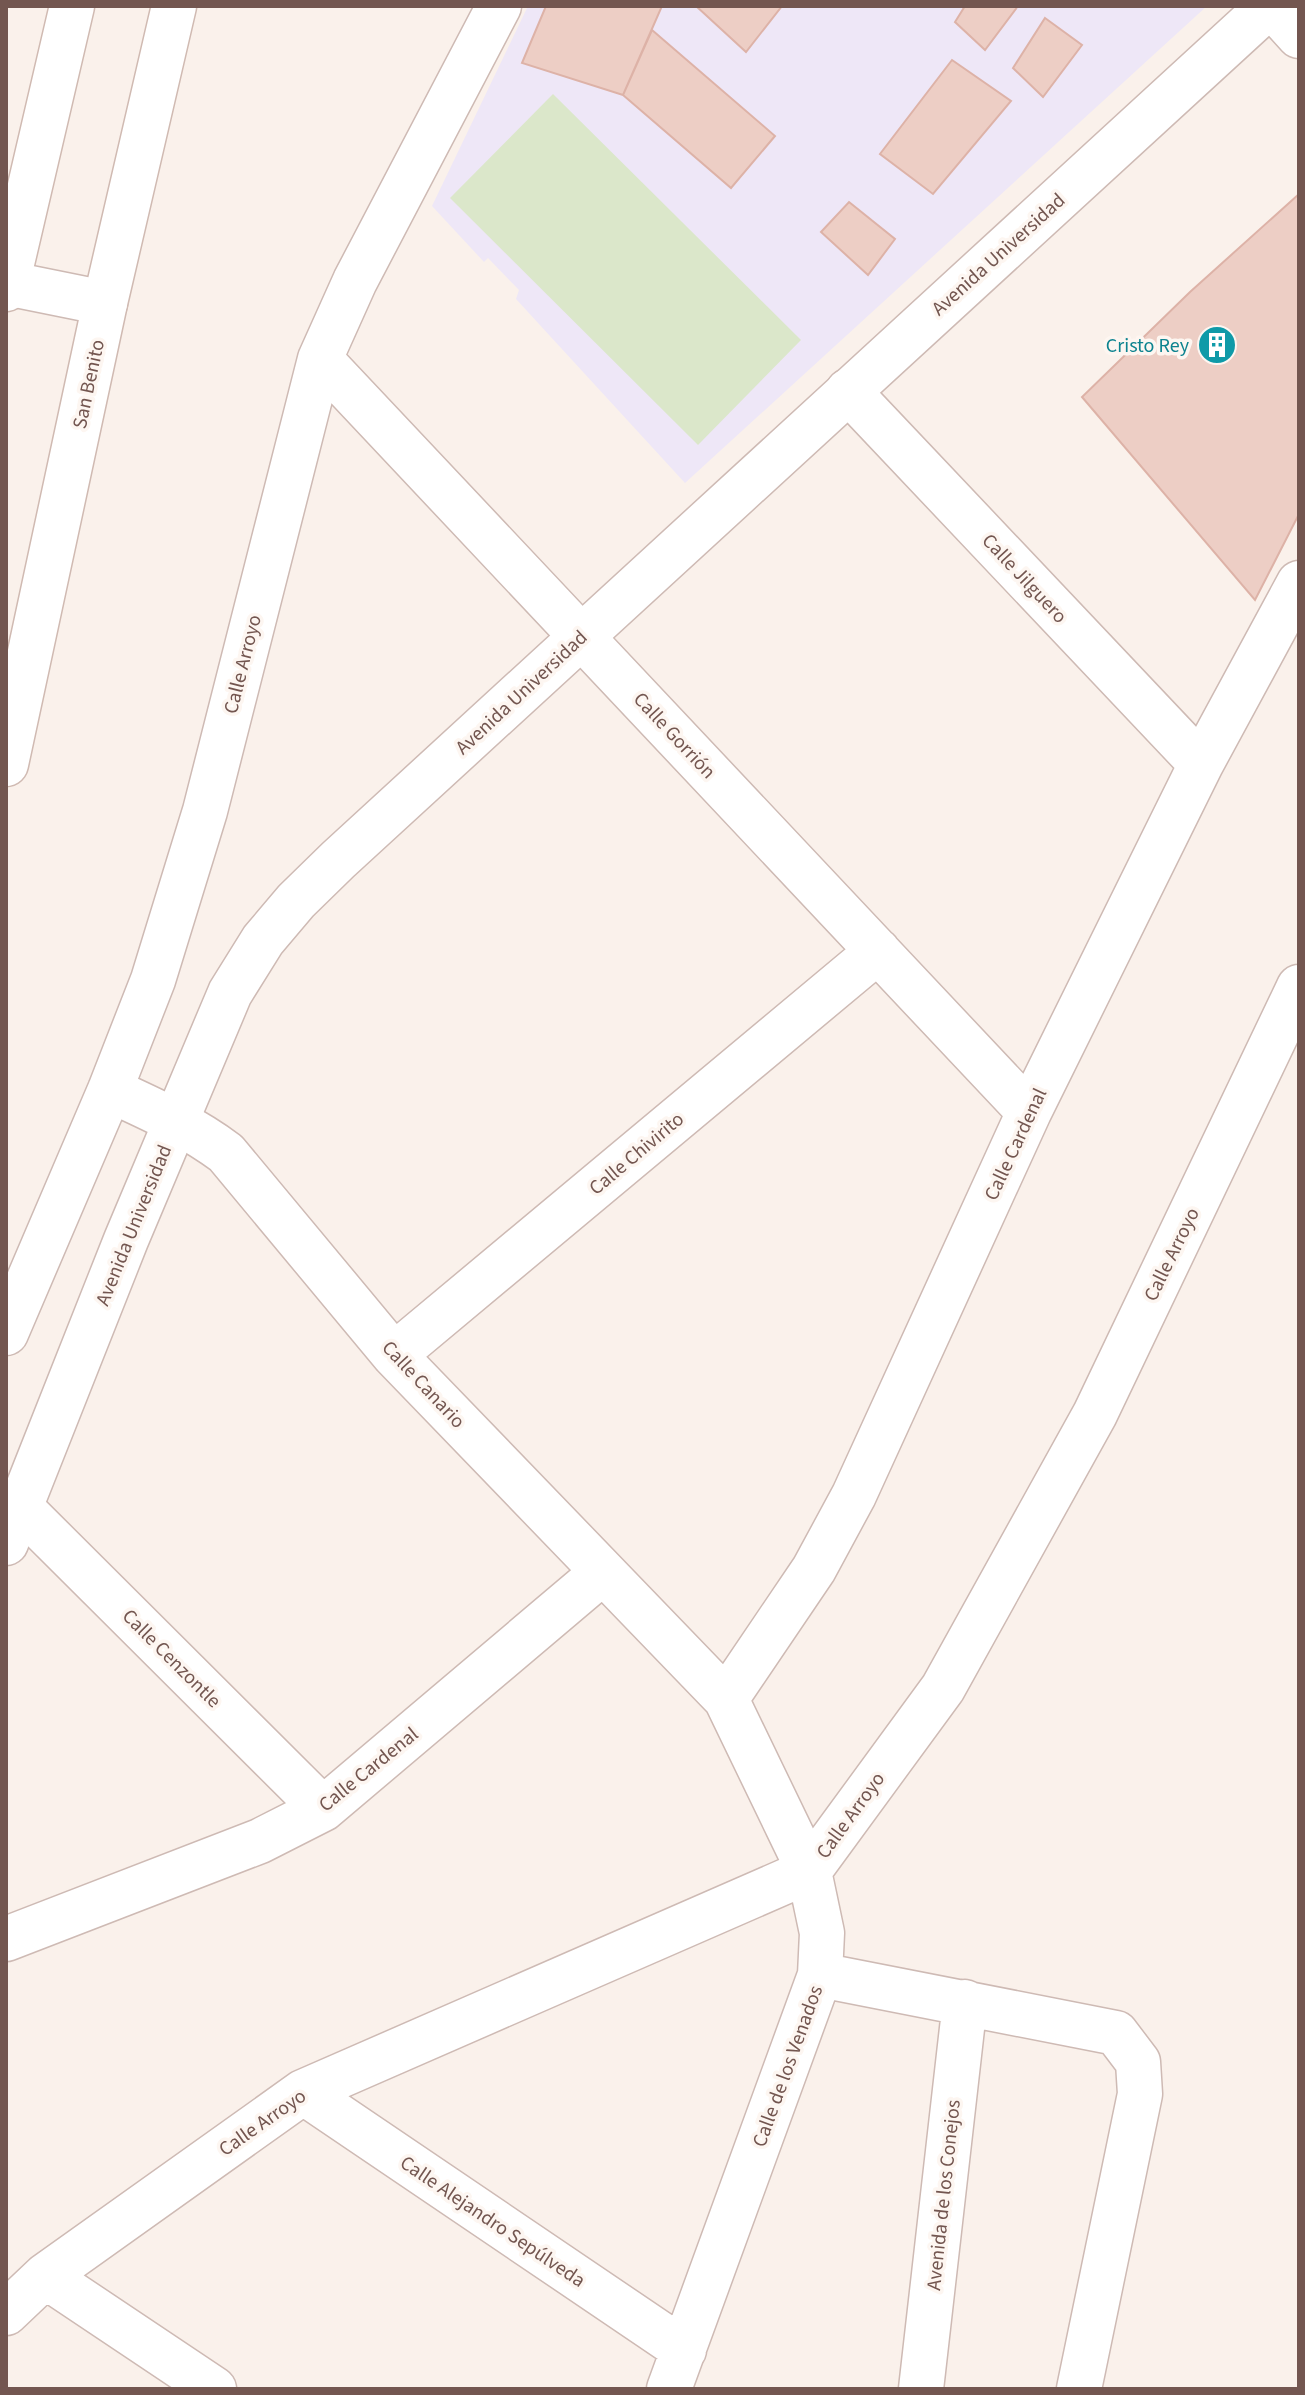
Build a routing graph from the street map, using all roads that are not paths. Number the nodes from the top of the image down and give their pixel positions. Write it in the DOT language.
graph roads {
  1 [pos="72,6"];
  2 [pos="174,6"];
  3 [pos="499,6"];
  4 [pos="1270,6"];
  5 [pos="1299,36"];
  6 [pos="6,285"];
  7 [pos="105,303"];
  8 [pos="320,359"];
  9 [pos="848,391"];
  10 [pos="1299,583"];
  11 [pos="582,636"];
  12 [pos="6,764"];
  13 [pos="1201,764"];
  14 [pos="878,951"];
  15 [pos="1299,987"];
  16 [pos="110,1090"];
  17 [pos="1029,1112"];
  18 [pos="175,1120"];
  19 [pos="6,1333"];
  20 [pos="394,1355"];
  21 [pos="13,1525"];
  22 [pos="603,1572"];
  23 [pos="726,1699"];
  24 [pos="323,1809"];
  25 [pos="809,1871"];
  26 [pos="6,1939"];
  27 [pos="820,1975"];
  28 [pos="965,2002"];
  29 [pos="303,2092"];
  30 [pos="45,2276"];
  31 [pos="6,2313"];
  32 [pos="676,2370"];
  33 [pos="214,2389"];
  34 [pos="921,2389"];
  35 [pos="1079,2389"];
  1 -- 6 [label="street"];
  2 -- 7 [label="street, San Benito"];
  3 -- 8 [label="street, Calle Arroyo"];
  4 -- 5 [label="street"];
  4 -- 9 [label="street, Avenida Universidad"];
  6 -- 7 [label="street"];
  7 -- 12 [label="street, San Benito"];
  8 -- 11 [label="street, Calle Gorrión"];
  8 -- 16 [label="street, Calle Arroyo"];
  9 -- 11 [label="street, Avenida Universidad"];
  9 -- 13 [label="street, Calle Jilguero"];
  10 -- 13 [label="street, Calle Cardenal"];
  11 -- 14 [label="street, Calle Gorrión"];
  11 -- 18 [label="street, Avenida Universidad"];
  13 -- 17 [label="street, Calle Cardenal"];
  14 -- 17 [label="street, Calle Gorrión"];
  14 -- 20 [label="street, Calle Chivirito"];
  15 -- 25 [label="street, Calle Arroyo"];
  16 -- 18 [label="street, Calle Canario"];
  16 -- 19 [label="street, Calle Arroyo"];
  17 -- 23 [label="street, Calle Cardenal"];
  18 -- 20 [label="street, Calle Canario"];
  18 -- 21 [label="street, Avenida Universidad"];
  20 -- 22 [label="street, Calle Canario"];
  21 -- 24 [label="street, Calle Cenzontle"];
  22 -- 23 [label="street, Calle Canario"];
  22 -- 24 [label="street, Calle Cardenal"];
  23 -- 25 [label="street, Calle de los Venados"];
  24 -- 26 [label="street, Calle Cardenal"];
  25 -- 27 [label="street, Calle de los Venados"];
  25 -- 29 [label="street, Calle Arroyo"];
  27 -- 28 [label="street"];
  27 -- 32 [label="street, Calle de los Venados"];
  28 -- 34 [label="street, Avenida de los Conejos"];
  28 -- 35 [label="street"];
  29 -- 30 [label="street, Calle Arroyo"];
  29 -- 32 [label="street, Calle Alejandro Sepúlveda"];
  30 -- 31 [label="street, Calle Arroyo"];
  30 -- 33 [label="street"];
}
